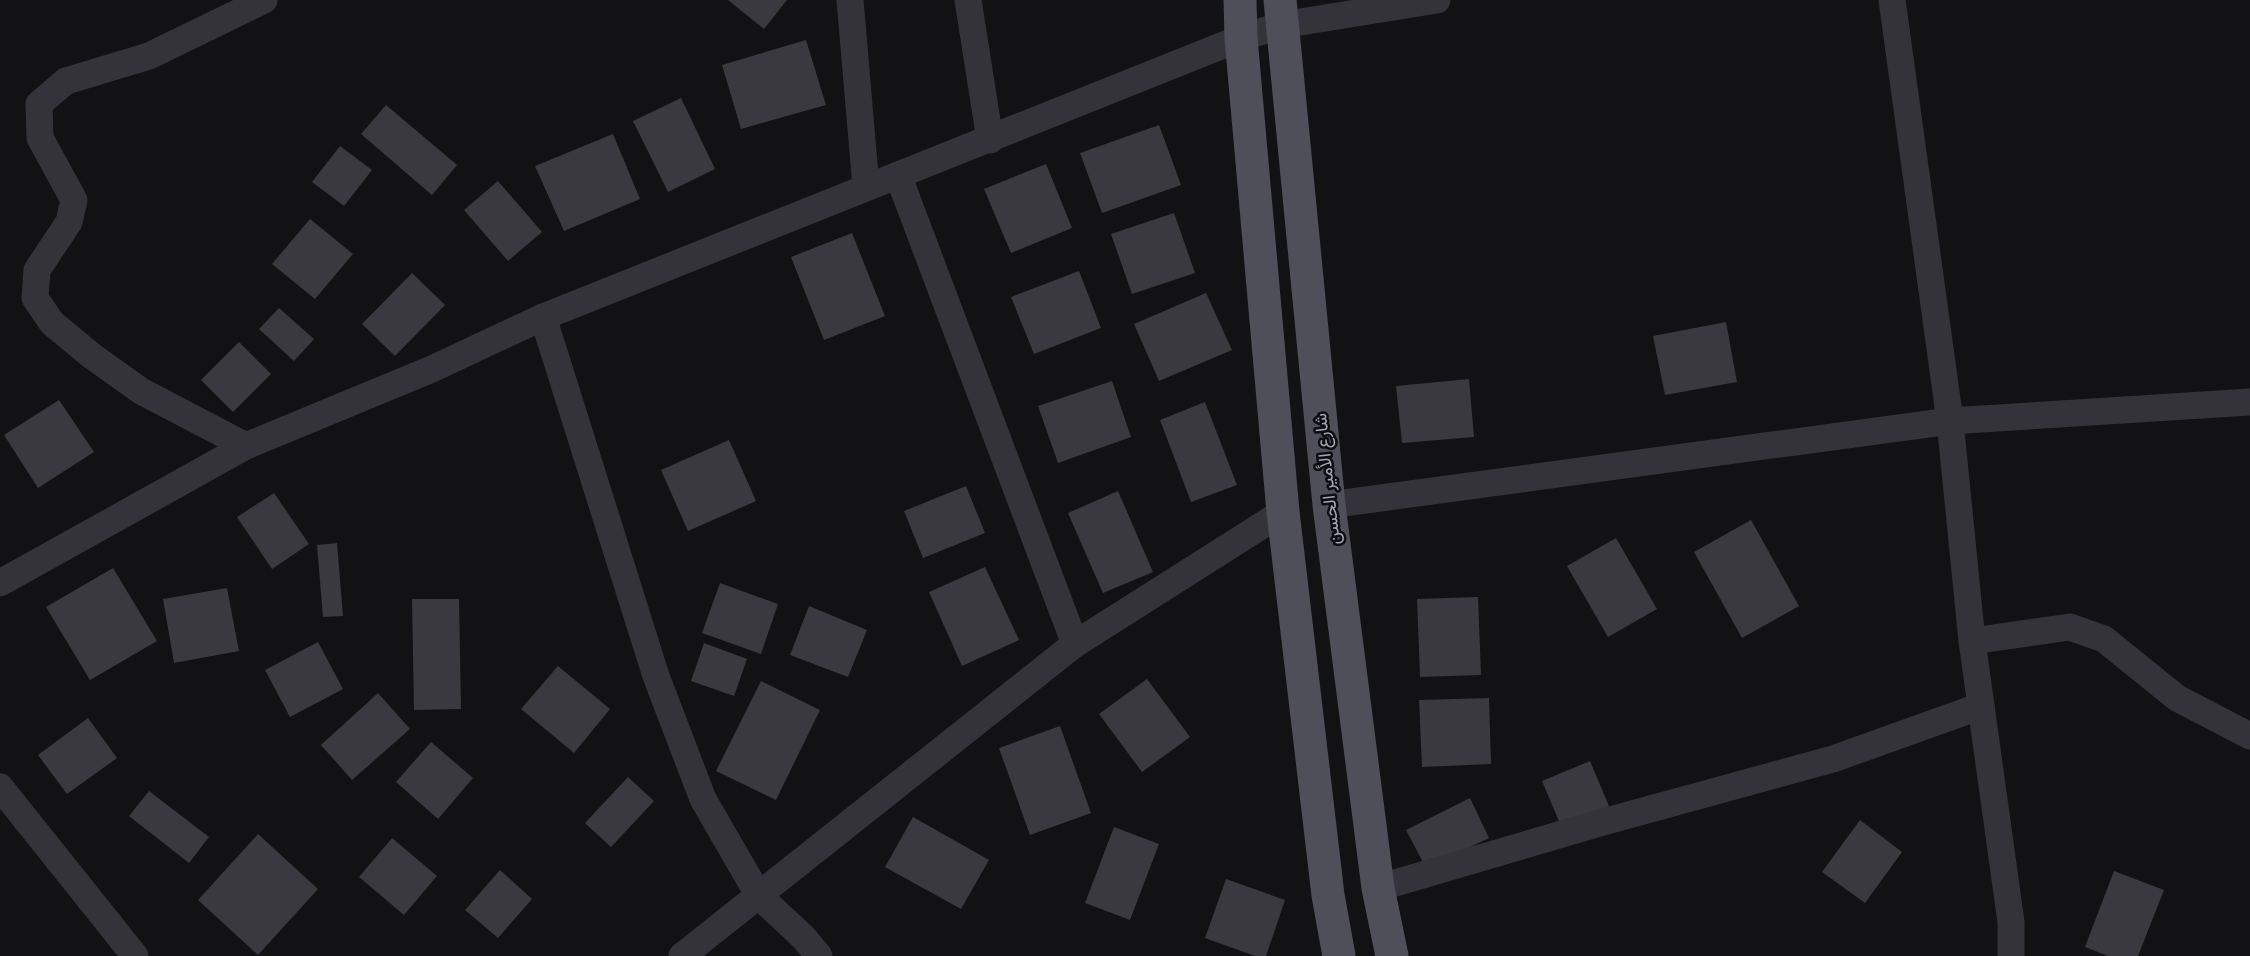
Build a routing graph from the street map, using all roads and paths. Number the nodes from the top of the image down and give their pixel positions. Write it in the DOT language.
graph roads {
  1 [pos="264,0"];
  2 [pos="850,0"];
  3 [pos="968,0"];
  4 [pos="1240,0"];
  5 [pos="1437,0"];
  6 [pos="1892,0"];
  7 [pos="1281,13"];
  8 [pos="1241,38"];
  9 [pos="990,140"];
  10 [pos="898,175"];
  11 [pos="866,187"];
  12 [pos="543,317"];
  13 [pos="2250,402"];
  14 [pos="1950,421"];
  15 [pos="246,446"];
  16 [pos="1329,505"];
  17 [pos="1283,512"];
  18 [pos="0,583"];
  19 [pos="1972,641"];
  20 [pos="1076,644"];
  21 [pos="1981,706"];
  22 [pos="2250,736"];
  23 [pos="0,787"];
  24 [pos="1378,888"];
  25 [pos="759,896"];
  26 [pos="135,956"];
  27 [pos="682,956"];
  28 [pos="819,956"];
  29 [pos="1339,956"];
  30 [pos="1392,956"];
  31 [pos="2012,956"];
  1 -- 15 [label="street"];
  2 -- 11 [label="street"];
  3 -- 9 [label="street"];
  4 -- 8 [label="main road"];
  5 -- 7 [label="street"];
  6 -- 14 [label="street"];
  7 -- 8 [label="street"];
  7 -- 16 [label="main road, شارع الأمير الحسن"];
  8 -- 9 [label="street"];
  8 -- 17 [label="main road"];
  9 -- 10 [label="street"];
  10 -- 11 [label="street"];
  10 -- 20 [label="street"];
  11 -- 12 [label="street"];
  12 -- 15 [label="street"];
  12 -- 25 [label="street"];
  13 -- 14 [label="street"];
  14 -- 16 [label="street"];
  14 -- 19 [label="street"];
  15 -- 18 [label="street"];
  16 -- 24 [label="main road, شارع الأمير الحسن"];
  17 -- 20 [label="street"];
  17 -- 29 [label="main road"];
  19 -- 21 [label="street"];
  19 -- 22 [label="street"];
  20 -- 25 [label="street"];
  21 -- 24 [label="street"];
  21 -- 31 [label="street"];
  23 -- 26 [label="street"];
  24 -- 30 [label="main road, شارع الأمير الحسن"];
  25 -- 27 [label="street"];
  25 -- 28 [label="street"];
}
